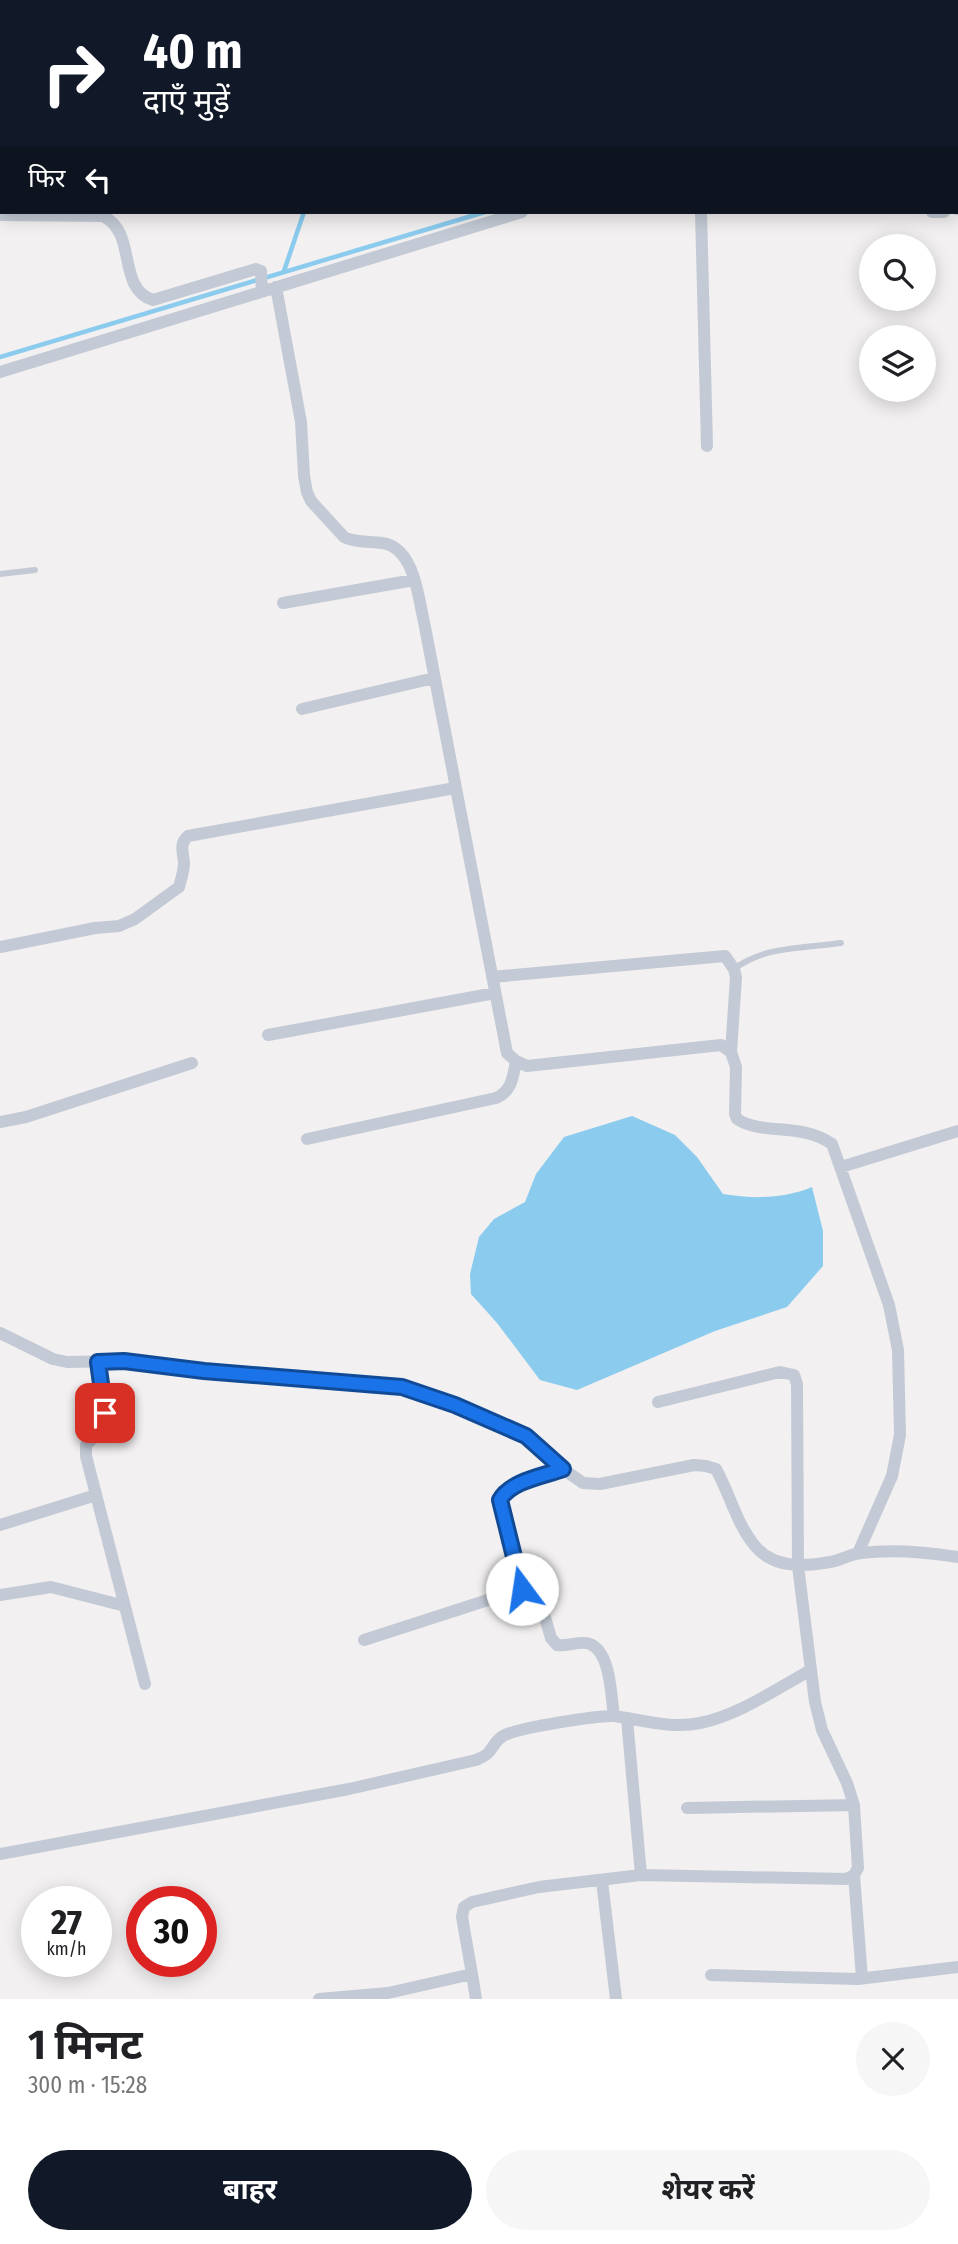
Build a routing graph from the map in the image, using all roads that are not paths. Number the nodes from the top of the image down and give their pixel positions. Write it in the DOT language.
graph roads {
  1 [pos="515,214"];
  2 [pos="701,214"];
  3 [pos="0,215"];
  4 [pos="262,282"];
  5 [pos="276,287"];
  6 [pos="0,372"];
  7 [pos="707,446"];
  8 [pos="35,570"];
  9 [pos="0,574"];
  10 [pos="414,580"];
  11 [pos="282,603"];
  12 [pos="435,678"];
  13 [pos="302,709"];
  14 [pos="455,788"];
  15 [pos="841,943"];
  16 [pos="0,947"];
  17 [pos="734,968"];
  18 [pos="492,977"];
  19 [pos="495,993"];
  20 [pos="268,1035"];
  21 [pos="731,1052"];
  22 [pos="516,1061"];
  23 [pos="192,1063"];
  24 [pos="0,1122"];
  25 [pos="958,1131"];
  26 [pos="307,1139"];
  27 [pos="841,1167"];
  28 [pos="0,1333"];
  29 [pos="104,1361"];
  30 [pos="659,1402"];
  31 [pos="563,1469"];
  32 [pos="96,1495"];
  33 [pos="0,1525"];
  34 [pos="859,1553"];
  35 [pos="958,1557"];
  36 [pos="798,1566"];
  37 [pos="522,1589"];
  38 [pos="0,1595"];
  39 [pos="125,1606"];
  40 [pos="364,1640"];
  41 [pos="811,1670"];
  42 [pos="145,1684"];
  43 [pos="620,1718"];
  44 [pos="853,1805"];
  45 [pos="687,1808"];
  46 [pos="0,1854"];
  47 [pos="641,1875"];
  48 [pos="855,1875"];
  49 [pos="602,1881"];
  50 [pos="958,1967"];
  51 [pos="472,1973"];
  52 [pos="711,1975"];
  53 [pos="862,1978"];
  54 [pos="319,1999"];
  55 [pos="476,1999"];
  56 [pos="616,1999"];
  1 -- 5 [label="street"];
  2 -- 7 [label="street"];
  3 -- 4 [label="street"];
  4 -- 5 [label="street"];
  4 -- 6 [label="street"];
  5 -- 10 [label="street"];
  8 -- 9 [label="lane"];
  10 -- 11 [label="street"];
  10 -- 12 [label="street"];
  12 -- 13 [label="street"];
  12 -- 14 [label="street"];
  14 -- 16 [label="street"];
  14 -- 18 [label="street"];
  15 -- 17 [label="lane"];
  17 -- 18 [label="street"];
  17 -- 21 [label="street"];
  18 -- 19 [label="street"];
  19 -- 20 [label="street"];
  19 -- 22 [label="street"];
  21 -- 22 [label="street"];
  21 -- 27 [label="street"];
  22 -- 26 [label="street"];
  23 -- 24 [label="street"];
  25 -- 27 [label="street"];
  27 -- 34 [label="street"];
  28 -- 29 [label="street"];
  29 -- 31 [label="street"];
  29 -- 32 [label="street"];
  30 -- 36 [label="street"];
  31 -- 36 [label="street"];
  31 -- 37 [label="street"];
  32 -- 33 [label="street"];
  32 -- 39 [label="street"];
  34 -- 35 [label="street"];
  34 -- 36 [label="street"];
  36 -- 41 [label="street"];
  37 -- 40 [label="street"];
  37 -- 43 [label="street"];
  38 -- 39 [label="street"];
  39 -- 42 [label="street"];
  41 -- 43 [label="street"];
  41 -- 44 [label="street"];
  43 -- 46 [label="street"];
  43 -- 47 [label="street"];
  44 -- 45 [label="street"];
  44 -- 48 [label="street"];
  47 -- 48 [label="street"];
  47 -- 49 [label="street"];
  48 -- 53 [label="street"];
  49 -- 51 [label="street"];
  49 -- 56 [label="street"];
  50 -- 53 [label="street"];
  51 -- 54 [label="street"];
  51 -- 55 [label="street"];
  52 -- 53 [label="street"];
}
